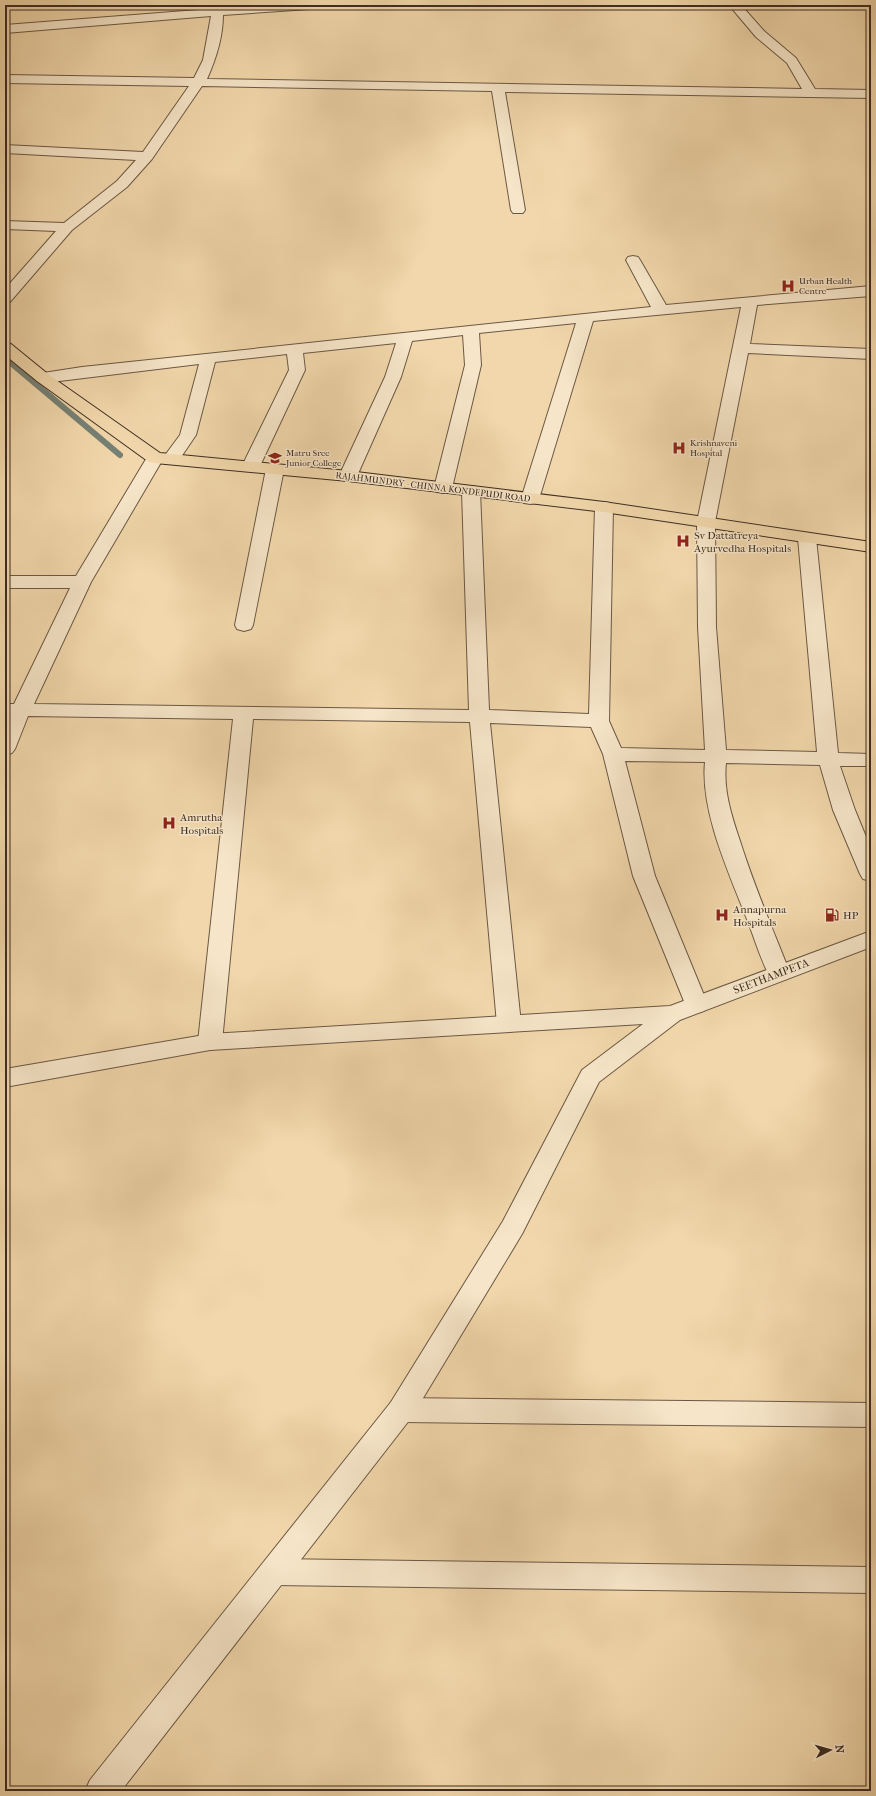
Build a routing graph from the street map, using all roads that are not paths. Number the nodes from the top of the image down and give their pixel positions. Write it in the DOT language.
graph roads {
  1 [pos="310,5"];
  2 [pos="735,5"];
  3 [pos="217,12"];
  4 [pos="5,29"];
  5 [pos="5,78"];
  6 [pos="198,83"];
  7 [pos="498,88"];
  8 [pos="811,94"];
  9 [pos="871,94"];
  10 [pos="5,149"];
  11 [pos="147,156"];
  12 [pos="518,210"];
  13 [pos="5,225"];
  14 [pos="67,228"];
  15 [pos="634,260"];
  16 [pos="871,291"];
  17 [pos="5,299"];
  18 [pos="750,302"];
  19 [pos="661,311"];
  20 [pos="586,317"];
  21 [pos="471,330"];
  22 [pos="405,338"];
  23 [pos="5,348"];
  24 [pos="742,348"];
  25 [pos="295,350"];
  26 [pos="871,354"];
  27 [pos="208,359"];
  28 [pos="43,378"];
  29 [pos="163,459"];
  30 [pos="251,466"];
  31 [pos="275,468"];
  32 [pos="348,476"];
  33 [pos="443,488"];
  34 [pos="471,492"];
  35 [pos="530,499"];
  36 [pos="604,507"];
  37 [pos="706,522"];
  38 [pos="807,538"];
  39 [pos="871,547"];
  40 [pos="5,582"];
  41 [pos="82,582"];
  42 [pos="244,625"];
  43 [pos="13,710"];
  44 [pos="244,713"];
  45 [pos="480,716"];
  46 [pos="599,720"];
  47 [pos="5,749"];
  48 [pos="613,754"];
  49 [pos="716,756"];
  50 [pos="828,759"];
  51 [pos="871,760"];
  52 [pos="871,874"];
  53 [pos="871,939"];
  54 [pos="779,973"];
  55 [pos="684,1010"];
  56 [pos="509,1024"];
  57 [pos="210,1042"];
  58 [pos="5,1078"];
  59 [pos="401,1410"];
  60 [pos="871,1415"];
  61 [pos="274,1572"];
  62 [pos="871,1580"];
  63 [pos="101,1791"];
  1 -- 3 [label="street"];
  2 -- 8 [label="street"];
  3 -- 4 [label="street"];
  3 -- 6 [label="street"];
  5 -- 6 [label="street"];
  6 -- 7 [label="street"];
  6 -- 11 [label="street"];
  7 -- 8 [label="street"];
  7 -- 12 [label="street"];
  8 -- 9 [label="street"];
  10 -- 11 [label="street"];
  11 -- 14 [label="street"];
  13 -- 14 [label="street"];
  14 -- 17 [label="street"];
  15 -- 19 [label="street"];
  16 -- 18 [label="street"];
  18 -- 19 [label="street"];
  18 -- 24 [label="street"];
  19 -- 20 [label="street"];
  20 -- 21 [label="street"];
  20 -- 35 [label="street"];
  21 -- 22 [label="street"];
  21 -- 33 [label="street"];
  22 -- 25 [label="street"];
  22 -- 32 [label="street"];
  23 -- 28 [label="main road"];
  24 -- 26 [label="street"];
  24 -- 37 [label="street"];
  25 -- 27 [label="street"];
  25 -- 30 [label="street"];
  27 -- 28 [label="street"];
  27 -- 29 [label="street"];
  28 -- 29 [label="main road"];
  29 -- 30 [label="main road, RAJAHMUNDRY - CHINNA KONDEPUDI ROAD"];
  29 -- 41 [label="street"];
  30 -- 31 [label="main road, RAJAHMUNDRY - CHINNA KONDEPUDI ROAD"];
  31 -- 32 [label="main road, RAJAHMUNDRY - CHINNA KONDEPUDI ROAD"];
  31 -- 42 [label="street"];
  32 -- 33 [label="main road, RAJAHMUNDRY - CHINNA KONDEPUDI ROAD"];
  33 -- 34 [label="main road, RAJAHMUNDRY - CHINNA KONDEPUDI ROAD"];
  34 -- 35 [label="main road, RAJAHMUNDRY - CHINNA KONDEPUDI ROAD"];
  34 -- 45 [label="street"];
  35 -- 36 [label="main road, RAJAHMUNDRY - CHINNA KONDEPUDI ROAD"];
  36 -- 37 [label="main road, RAJAHMUNDRY - CHINNA KONDEPUDI ROAD"];
  36 -- 46 [label="street"];
  37 -- 38 [label="main road, RAJAHMUNDRY - CHINNA KONDEPUDI ROAD"];
  37 -- 49 [label="street"];
  38 -- 39 [label="main road, RAJAHMUNDRY - CHINNA KONDEPUDI ROAD"];
  38 -- 50 [label="street"];
  40 -- 41 [label="street"];
  41 -- 43 [label="street"];
  43 -- 44 [label="street"];
  43 -- 47 [label="street"];
  44 -- 45 [label="street"];
  44 -- 57 [label="street"];
  45 -- 46 [label="street"];
  45 -- 56 [label="street"];
  46 -- 48 [label="street"];
  48 -- 49 [label="street"];
  48 -- 55 [label="street"];
  49 -- 50 [label="street"];
  49 -- 54 [label="street"];
  50 -- 51 [label="street"];
  50 -- 52 [label="street"];
  53 -- 54 [label="street, SEETHAMPETA"];
  54 -- 55 [label="street, SEETHAMPETA"];
  55 -- 56 [label="street"];
  55 -- 59 [label="street"];
  56 -- 57 [label="street"];
  57 -- 58 [label="street"];
  59 -- 60 [label="street"];
  59 -- 61 [label="street"];
  61 -- 62 [label="street"];
  61 -- 63 [label="street"];
}
